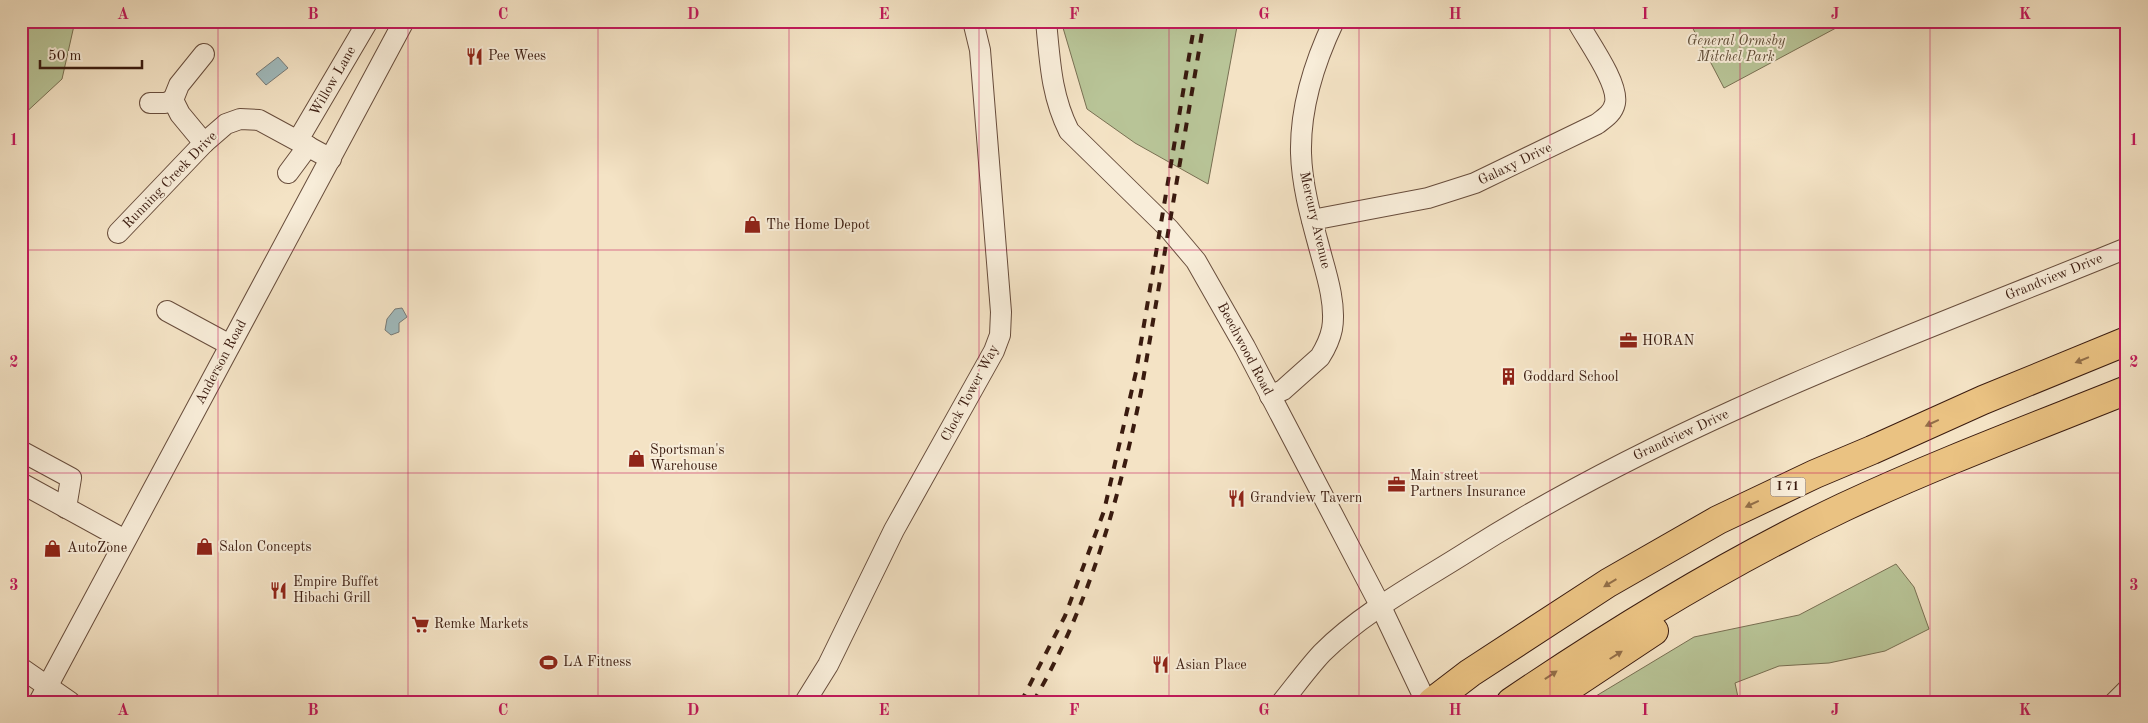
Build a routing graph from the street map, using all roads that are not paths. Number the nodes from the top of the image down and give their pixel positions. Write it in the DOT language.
graph roads {
  1 [pos="368,21"];
  2 [pos="404,21"];
  3 [pos="974,21"];
  4 [pos="1046,21"];
  5 [pos="1334,21"];
  6 [pos="1577,21"];
  7 [pos="204,54"];
  8 [pos="173,100"];
  9 [pos="150,103"];
  10 [pos="204,143"];
  11 [pos="303,143"];
  12 [pos="331,160"];
  13 [pos="288,173"];
  14 [pos="1312,220"];
  15 [pos="118,234"];
  16 [pos="2127,248"];
  17 [pos="167,310"];
  18 [pos="2127,341"];
  19 [pos="230,345"];
  20 [pos="2117,394"];
  21 [pos="1270,396"];
  22 [pos="21,451"];
  23 [pos="21,483"];
  24 [pos="66,508"];
  25 [pos="125,540"];
  26 [pos="1381,607"];
  27 [pos="21,668"];
  28 [pos="2127,690"];
  29 [pos="43,694"];
  30 [pos="70,702"];
  31 [pos="805,702"];
  32 [pos="1282,702"];
  33 [pos="1426,702"];
  34 [pos="1432,702"];
  35 [pos="1511,702"];
  36 [pos="1547,702"];
  37 [pos="2115,702"];
  1 -- 11 [label="street, Willow Lane"];
  2 -- 12 [label="street, Anderson Road"];
  3 -- 31 [label="street, Clock Tower Way"];
  4 -- 21 [label="street, Beechwood Road"];
  5 -- 14 [label="street, Mercury Avenue"];
  6 -- 14 [label="street, Galaxy Drive"];
  7 -- 8 [label="street"];
  8 -- 9 [label="street"];
  8 -- 10 [label="street"];
  10 -- 11 [label="street, Running Creek Drive"];
  10 -- 15 [label="street, Running Creek Drive"];
  11 -- 12 [label="street, Running Creek Drive"];
  11 -- 13 [label="street, Willow Lane"];
  12 -- 19 [label="street, Anderson Road"];
  14 -- 21 [label="street, Mercury Avenue"];
  16 -- 26 [label="street, Grandview Drive"];
  17 -- 19 [label="street"];
  18 -- 34 [label="highway, I 71, one-way"];
  19 -- 25 [label="street, Anderson Road"];
  35 -- 20 [label="highway, one-way"];
  36 -- 20 [label="highway, one-way"];
  21 -- 26 [label="street, Beechwood Road"];
  22 -- 24 [label="street"];
  23 -- 24 [label="street"];
  24 -- 25 [label="street"];
  25 -- 29 [label="street, Anderson Road"];
  26 -- 32 [label="street, Grandview Drive"];
  26 -- 33 [label="street, Beechwood Road"];
  27 -- 29 [label="street"];
  28 -- 37 [label="street"];
  29 -- 30 [label="street"];
}
